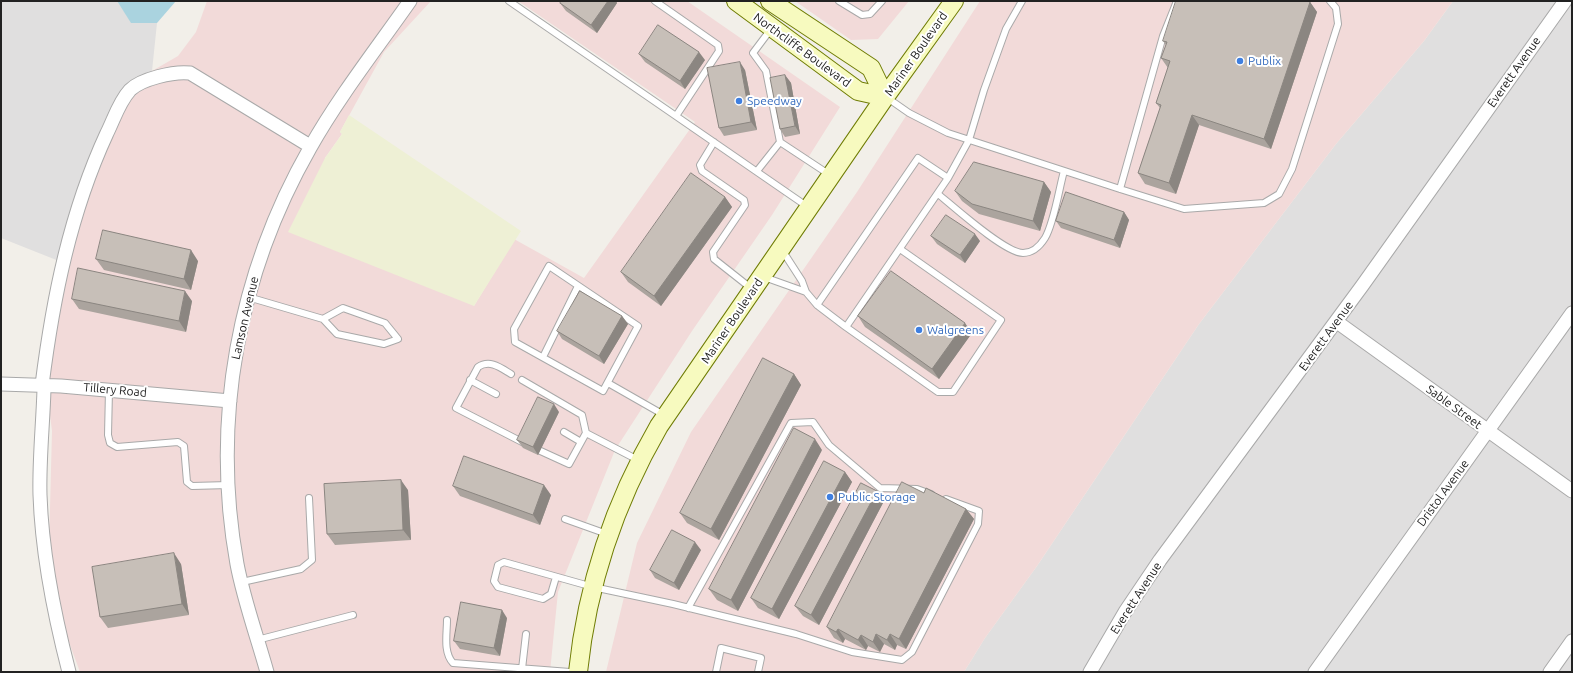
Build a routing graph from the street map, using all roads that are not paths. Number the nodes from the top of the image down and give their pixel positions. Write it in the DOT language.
graph roads {
  1 [pos="410,1"];
  2 [pos="509,1"];
  3 [pos="655,1"];
  4 [pos="736,1"];
  5 [pos="770,1"];
  6 [pos="839,1"];
  7 [pos="882,1"];
  8 [pos="954,1"];
  9 [pos="1022,1"];
  10 [pos="1177,1"];
  11 [pos="1330,1"];
  12 [pos="1565,1"];
  13 [pos="772,27"];
  14 [pos="885,97"];
  15 [pos="676,116"];
  16 [pos="969,140"];
  17 [pos="714,142"];
  18 [pos="780,142"];
  19 [pos="310,146"];
  20 [pos="1064,171"];
  21 [pos="757,172"];
  22 [pos="831,176"];
  23 [pos="948,178"];
  24 [pos="1120,189"];
  25 [pos="938,194"];
  26 [pos="809,208"];
  27 [pos="781,248"];
  28 [pos="900,249"];
  29 [pos="758,283"];
  30 [pos="578,286"];
  31 [pos="806,292"];
  32 [pos="248,297"];
  33 [pos="817,305"];
  34 [pos="1572,314"];
  35 [pos="324,319"];
  36 [pos="1337,322"];
  37 [pos="846,327"];
  38 [pos="543,358"];
  39 [pos="511,374"];
  40 [pos="470,380"];
  41 [pos="522,380"];
  42 [pos="608,383"];
  43 [pos="1,384"];
  44 [pos="42,385"];
  45 [pos="109,390"];
  46 [pos="496,394"];
  47 [pos="230,400"];
  48 [pos="666,416"];
  49 [pos="1488,431"];
  50 [pos="564,432"];
  51 [pos="586,433"];
  52 [pos="581,442"];
  53 [pos="640,461"];
  54 [pos="229,485"];
  55 [pos="1572,491"];
  56 [pos="309,498"];
  57 [pos="565,519"];
  58 [pos="608,534"];
  59 [pos="556,577"];
  60 [pos="242,582"];
  61 [pos="593,587"];
  62 [pos="688,608"];
  63 [pos="353,615"];
  64 [pos="448,620"];
  65 [pos="526,634"];
  66 [pos="257,640"];
  67 [pos="1572,641"];
  68 [pos="522,669"];
  69 [pos="69,672"];
  70 [pos="266,672"];
  71 [pos="570,672"];
  72 [pos="578,672"];
  73 [pos="716,672"];
  74 [pos="758,672"];
  75 [pos="1090,672"];
  76 [pos="1315,672"];
  77 [pos="1550,672"];
  1 -- 19 [label="street, Lamson Avenue"];
  2 -- 15 [label="lane"];
  3 -- 15 [label="lane"];
  4 -- 13 [label="main road, Northcliffe Boulevard"];
  5 -- 14 [label="main road, Northcliffe Boulevard"];
  6 -- 7 [label="lane"];
  8 -- 14 [label="main road, Mariner Boulevard"];
  9 -- 16 [label="lane"];
  10 -- 24 [label="lane"];
  11 -- 24 [label="lane"];
  12 -- 36 [label="street, Everett Avenue"];
  13 -- 14 [label="main road, Northcliffe Boulevard"];
  13 -- 18 [label="lane"];
  14 -- 16 [label="lane"];
  14 -- 22 [label="main road, Mariner Boulevard"];
  15 -- 17 [label="lane"];
  16 -- 20 [label="lane"];
  16 -- 23 [label="lane"];
  17 -- 21 [label="lane"];
  17 -- 29 [label="lane"];
  18 -- 21 [label="lane"];
  18 -- 22 [label="lane"];
  19 -- 32 [label="street, Lamson Avenue"];
  19 -- 44 [label="street"];
  20 -- 24 [label="lane"];
  20 -- 25 [label="lane"];
  21 -- 26 [label="lane"];
  22 -- 26 [label="main road, Mariner Boulevard"];
  23 -- 25 [label="lane"];
  23 -- 33 [label="lane"];
  25 -- 28 [label="lane"];
  26 -- 27 [label="main road, Mariner Boulevard"];
  27 -- 29 [label="main road, Mariner Boulevard"];
  27 -- 31 [label="lane"];
  28 -- 37 [label="lane"];
  28 -- 37 [label="lane"];
  29 -- 31 [label="lane"];
  29 -- 48 [label="main road, Mariner Boulevard"];
  30 -- 38 [label="lane"];
  30 -- 38 [label="lane"];
  30 -- 42 [label="lane"];
  31 -- 33 [label="lane"];
  32 -- 35 [label="lane"];
  32 -- 47 [label="street, Lamson Avenue"];
  33 -- 37 [label="lane"];
  34 -- 49 [label="street, Dristol Avenue"];
  35 -- 35 [label="lane"];
  36 -- 49 [label="street, Sable Street"];
  36 -- 75 [label="street, Everett Avenue"];
  38 -- 42 [label="lane"];
  39 -- 40 [label="lane"];
  40 -- 46 [label="lane"];
  40 -- 52 [label="lane"];
  41 -- 51 [label="lane"];
  42 -- 48 [label="lane"];
  43 -- 44 [label="street, Tillery Road"];
  44 -- 45 [label="street, Tillery Road"];
  44 -- 69 [label="street"];
  45 -- 47 [label="street, Tillery Road"];
  45 -- 54 [label="lane"];
  47 -- 54 [label="street, Lamson Avenue"];
  48 -- 53 [label="main road, Mariner Boulevard"];
  49 -- 55 [label="street, Sable Street"];
  49 -- 76 [label="street, Dristol Avenue"];
  50 -- 52 [label="lane"];
  51 -- 52 [label="lane"];
  51 -- 53 [label="lane"];
  53 -- 58 [label="main road, Mariner Boulevard"];
  54 -- 60 [label="street, Lamson Avenue"];
  56 -- 60 [label="lane"];
  57 -- 58 [label="lane"];
  58 -- 61 [label="main road, Mariner Boulevard"];
  59 -- 59 [label="lane"];
  59 -- 61 [label="lane"];
  60 -- 66 [label="street, Lamson Avenue"];
  61 -- 62 [label="lane"];
  61 -- 72 [label="main road, Mariner Boulevard"];
  62 -- 62 [label="lane"];
  63 -- 66 [label="lane"];
  64 -- 68 [label="lane"];
  65 -- 68 [label="lane"];
  66 -- 70 [label="street, Lamson Avenue"];
  67 -- 77 [label="street"];
  68 -- 71 [label="lane"];
  73 -- 74 [label="lane"];
}
